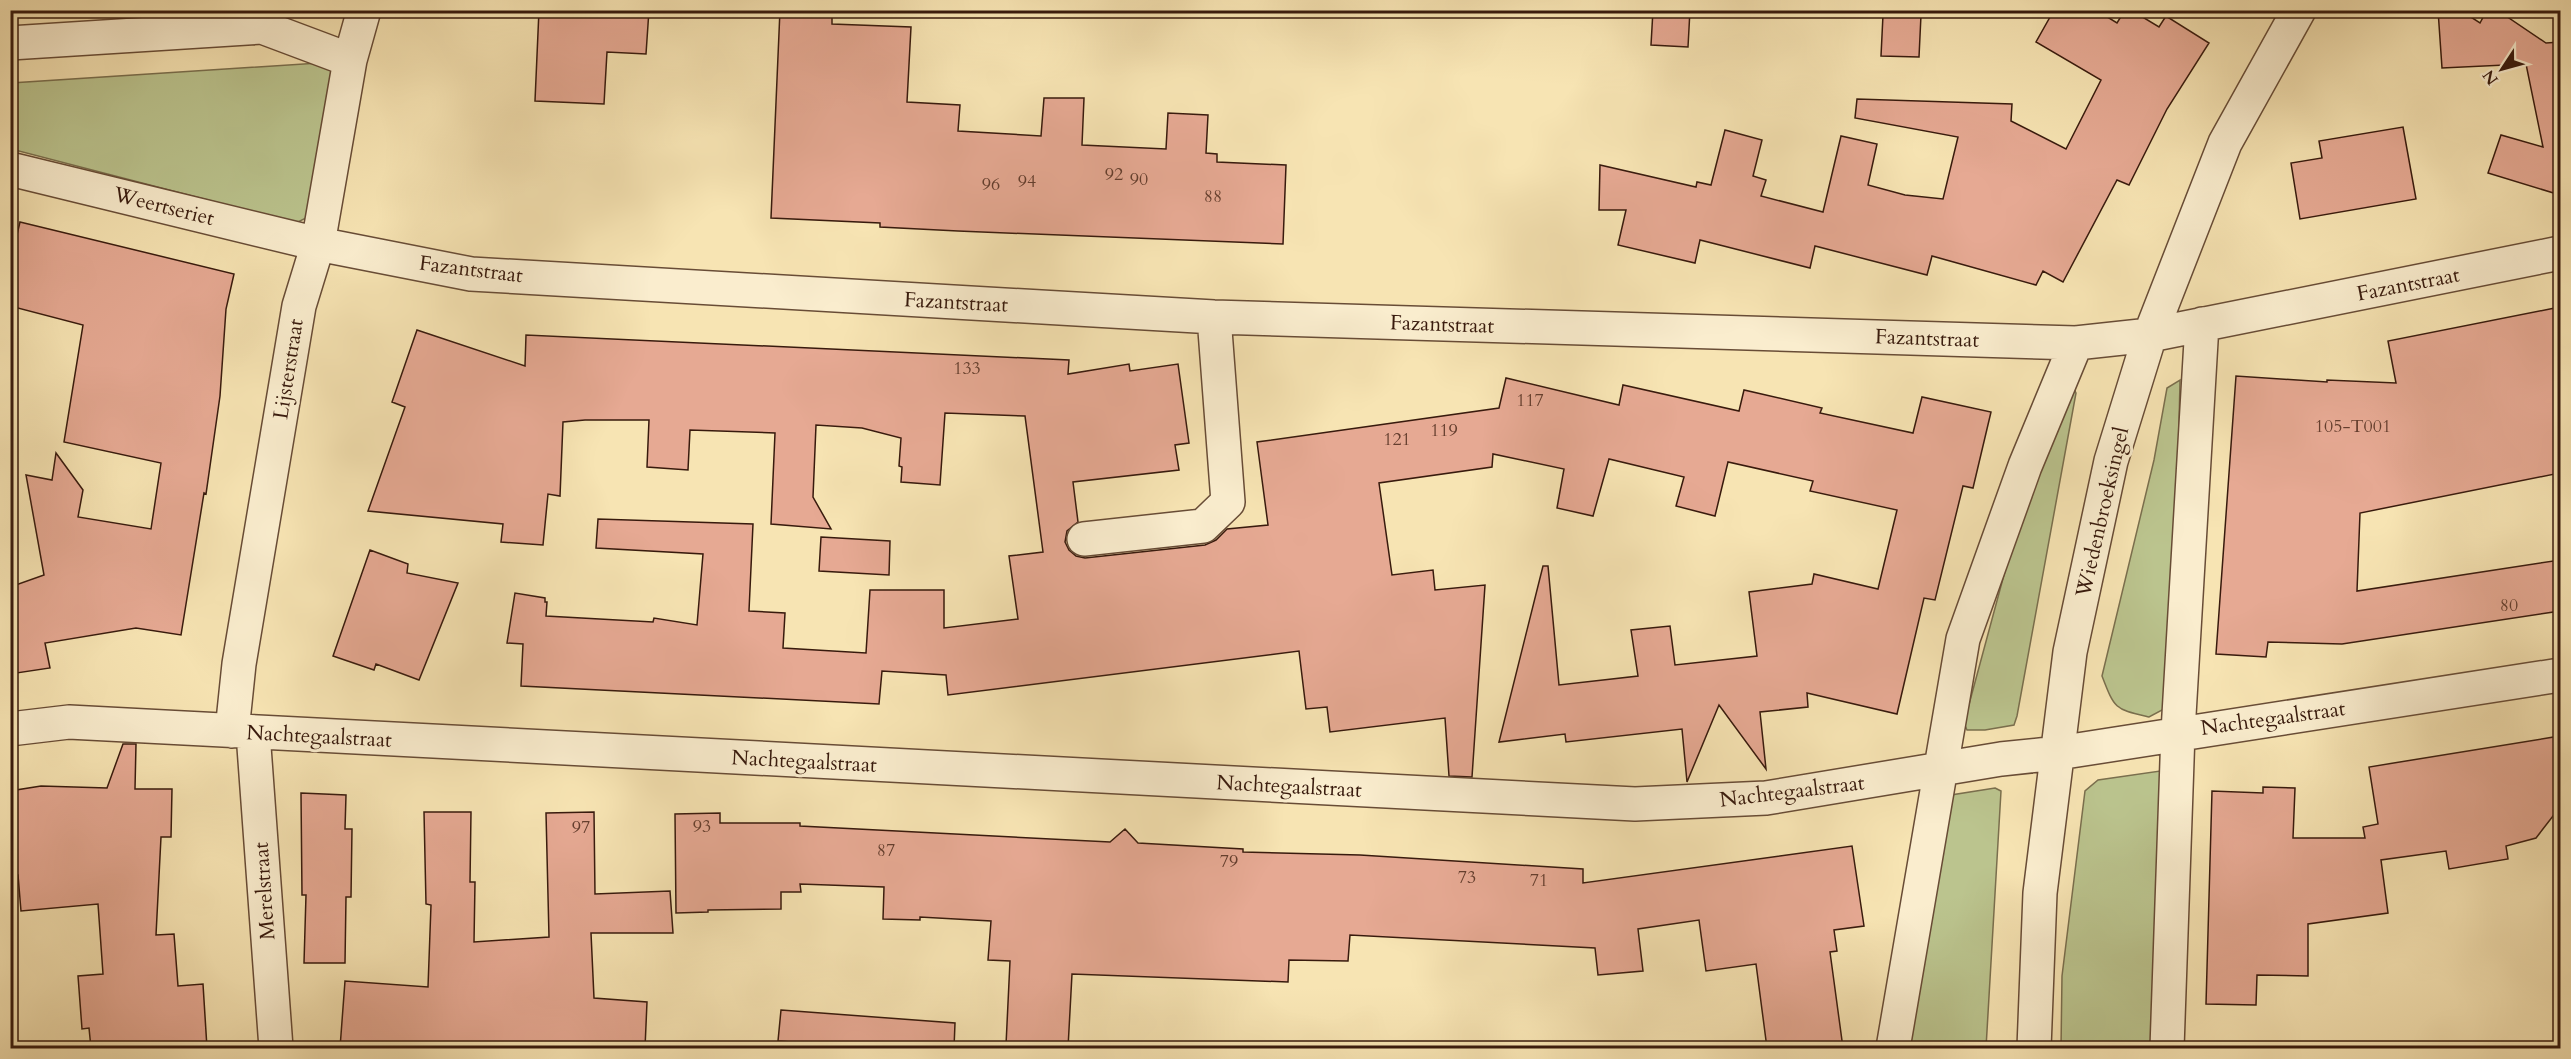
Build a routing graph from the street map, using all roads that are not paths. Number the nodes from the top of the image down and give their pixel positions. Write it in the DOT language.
graph roads {
  1 [pos="364,10"];
  2 [pos="2299,10"];
  3 [pos="10,43"];
  4 [pos="350,60"];
  5 [pos="10,169"];
  6 [pos="318,244"];
  7 [pos="2560,254"];
  8 [pos="1214,317"];
  9 [pos="2202,324"];
  10 [pos="2150,335"];
  11 [pos="2076,343"];
  12 [pos="1084,538"];
  13 [pos="2560,675"];
  14 [pos="10,729"];
  15 [pos="242,732"];
  16 [pos="2178,732"];
  17 [pos="2058,753"];
  18 [pos="1942,770"];
  19 [pos="276,1048"];
  20 [pos="1893,1048"];
  21 [pos="2034,1048"];
  22 [pos="2167,1048"];
  1 -- 4 [label="street, Lijsterstraat"];
  2 -- 10 [label="street, Wiedenbroeksingel"];
  3 -- 4 [label="street"];
  4 -- 6 [label="street, Lijsterstraat"];
  5 -- 6 [label="street, Weertseriet"];
  6 -- 8 [label="street, Fazantstraat"];
  6 -- 15 [label="street, Lijsterstraat"];
  7 -- 9 [label="street, Fazantstraat"];
  8 -- 11 [label="street, Fazantstraat"];
  8 -- 12 [label="street"];
  9 -- 10 [label="street, Fazantstraat"];
  9 -- 16 [label="street"];
  10 -- 11 [label="street, Fazantstraat"];
  10 -- 17 [label="street, Wiedenbroeksingel"];
  11 -- 18 [label="street"];
  13 -- 16 [label="street, Nachtegaalstraat"];
  14 -- 15 [label="street, Nachtegaalstraat"];
  15 -- 18 [label="street, Nachtegaalstraat"];
  15 -- 19 [label="street, Merelstraat"];
  16 -- 17 [label="street, Nachtegaalstraat"];
  16 -- 22 [label="street"];
  17 -- 18 [label="street, Nachtegaalstraat"];
  17 -- 21 [label="street, Wiedenbroeksingel"];
  18 -- 20 [label="street"];
}
